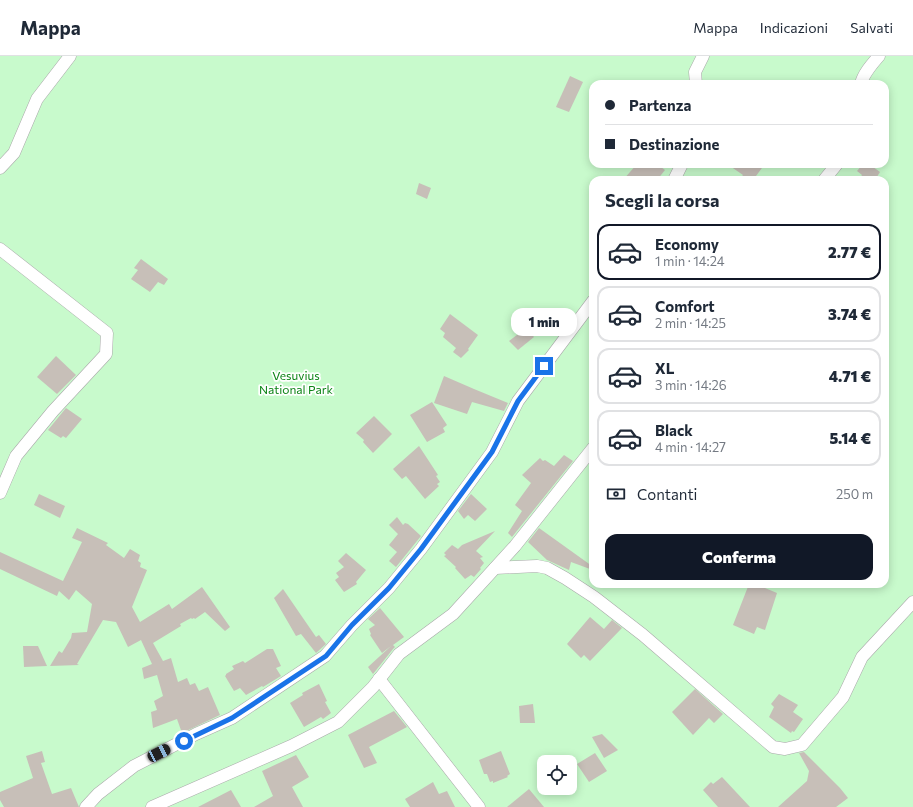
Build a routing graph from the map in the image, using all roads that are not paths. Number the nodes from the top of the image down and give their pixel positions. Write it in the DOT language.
graph roads {
  1 [pos="70,56"];
  2 [pos="703,56"];
  3 [pos="878,56"];
  4 [pos="696,80"];
  5 [pos="862,80"];
  6 [pos="0,168"];
  7 [pos="834,168"];
  8 [pos="827,176"];
  9 [pos="0,249"];
  10 [pos="589,306"];
  11 [pos="589,453"];
  12 [pos="0,493"];
  13 [pos="495,568"];
  14 [pos="913,602"];
  15 [pos="379,679"];
  16 [pos="86,807"];
  17 [pos="152,807"];
  18 [pos="479,807"];
  1 -- 6 [label="street"];
  2 -- 4 [label="street"];
  3 -- 5 [label="street"];
  7 -- 8 [label="street"];
  9 -- 12 [label="street"];
  10 -- 16 [label="street"];
  11 -- 13 [label="street"];
  13 -- 14 [label="street"];
  13 -- 15 [label="street"];
  15 -- 17 [label="street"];
  15 -- 18 [label="street"];
}
